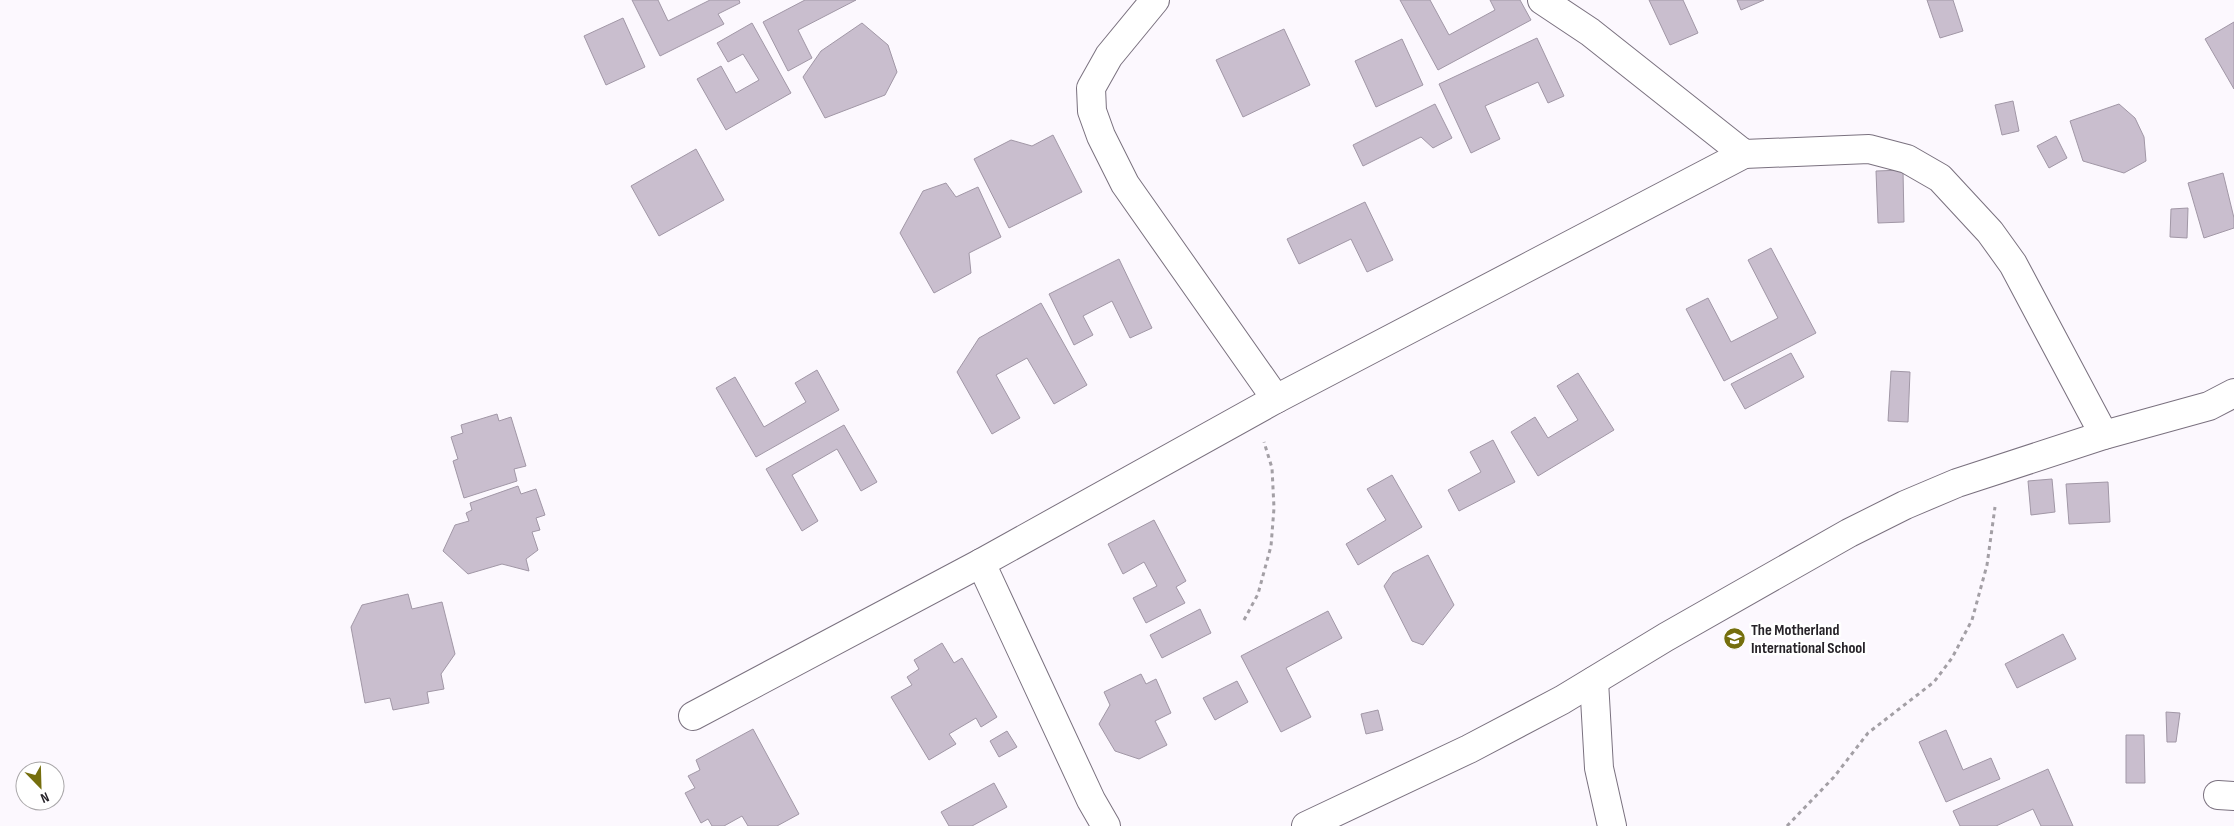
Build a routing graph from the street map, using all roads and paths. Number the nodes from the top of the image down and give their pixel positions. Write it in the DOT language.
graph roads {
  1 [pos="1155,0"];
  2 [pos="1542,0"];
  3 [pos="1744,154"];
  4 [pos="2234,393"];
  5 [pos="1265,405"];
  6 [pos="2104,434"];
  7 [pos="2001,469"];
  8 [pos="981,563"];
  9 [pos="1244,620"];
  10 [pos="1594,681"];
  11 [pos="693,716"];
  12 [pos="1106,826"];
  13 [pos="1306,826"];
  14 [pos="1612,826"];
  15 [pos="1787,826"];
  1 -- 5 [label="street"];
  2 -- 3 [label="street"];
  3 -- 5 [label="street"];
  3 -- 6 [label="street"];
  4 -- 6 [label="street"];
  5 -- 8 [label="street"];
  5 -- 9 [label="path"];
  6 -- 7 [label="street"];
  7 -- 10 [label="street"];
  7 -- 15 [label="path"];
  8 -- 11 [label="street"];
  8 -- 12 [label="street"];
  10 -- 13 [label="street"];
  10 -- 14 [label="street"];
}
